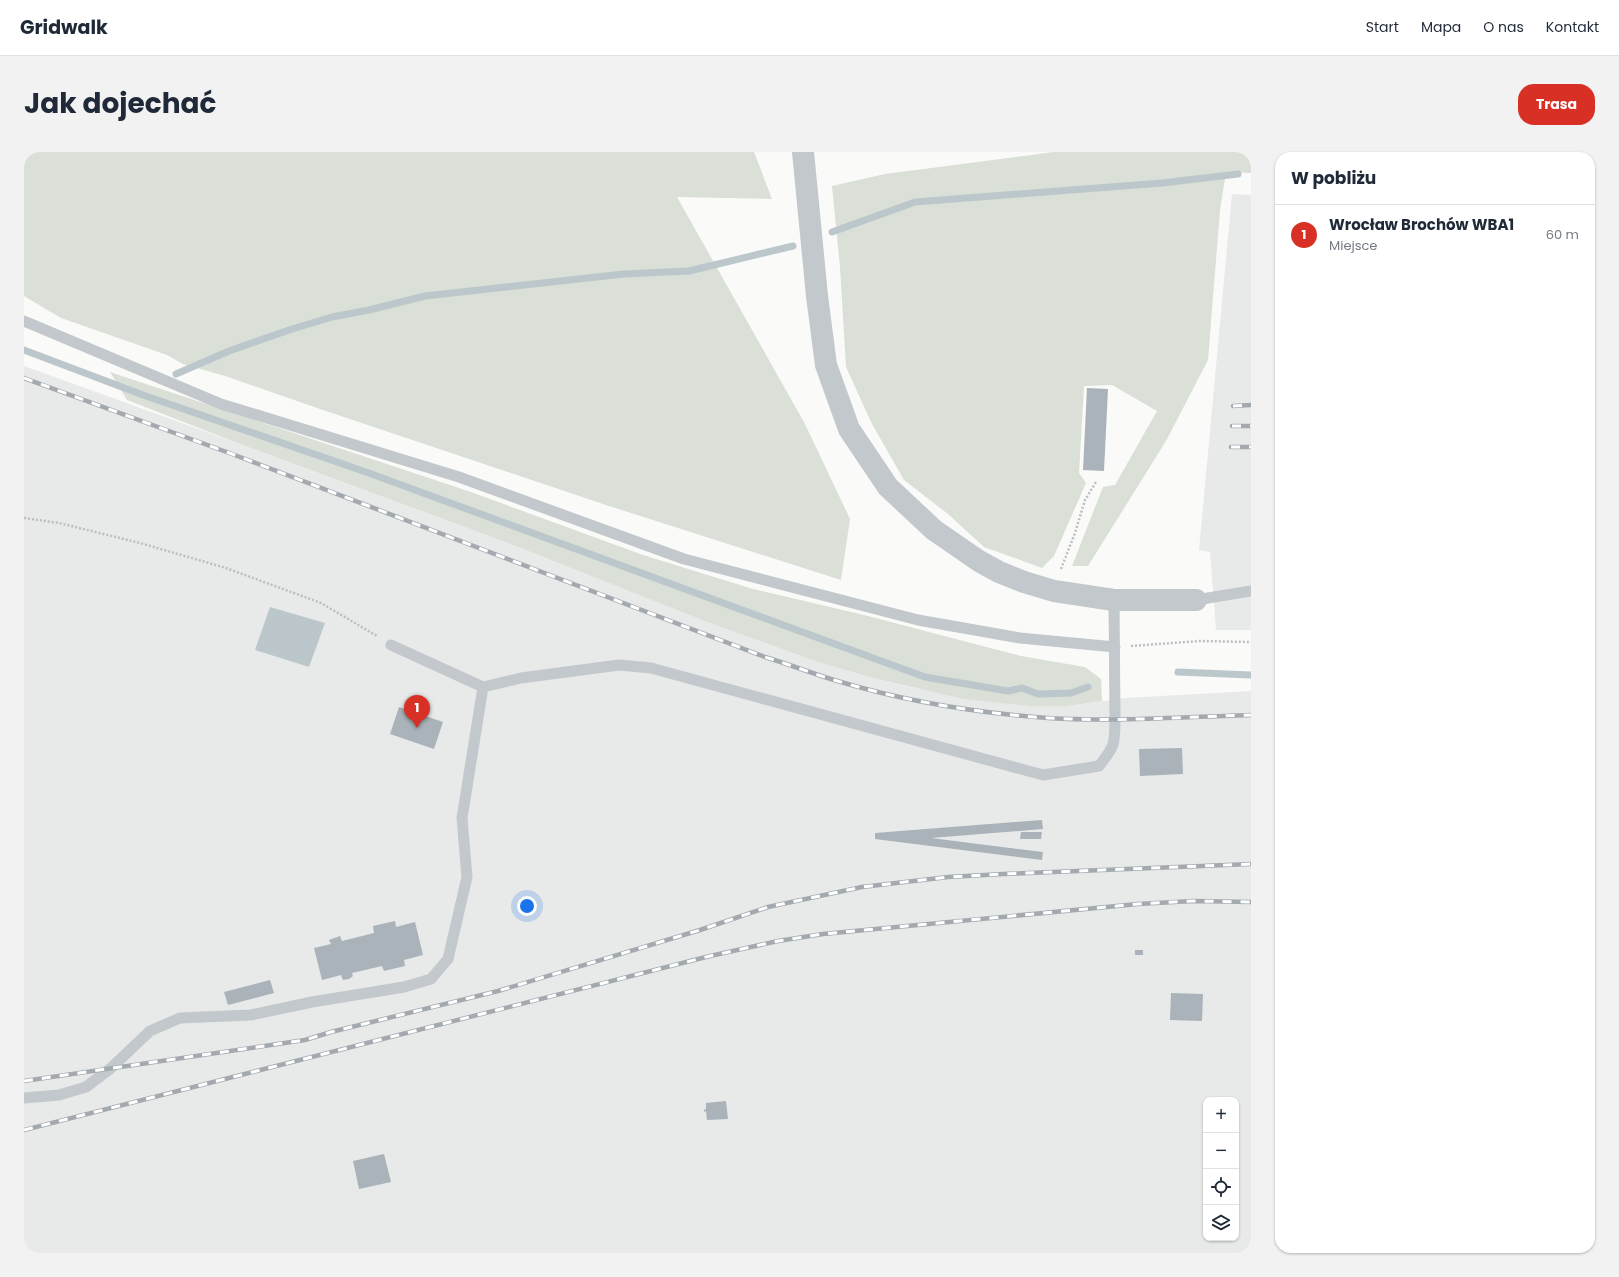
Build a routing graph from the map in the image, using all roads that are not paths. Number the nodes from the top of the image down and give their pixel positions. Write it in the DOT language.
graph roads {
  1 [pos="802,152"];
  2 [pos="24,321"];
  3 [pos="1251,591"];
  4 [pos="1114,600"];
  5 [pos="1196,600"];
  6 [pos="392,645"];
  7 [pos="1114,648"];
  8 [pos="483,687"];
  9 [pos="24,1098"];
  1 -- 4 [label="street"];
  2 -- 7 [label="lane"];
  3 -- 5 [label="lane"];
  4 -- 5 [label="street"];
  4 -- 7 [label="lane"];
  6 -- 8 [label="lane"];
  7 -- 8 [label="lane"];
  8 -- 9 [label="lane"];
}
